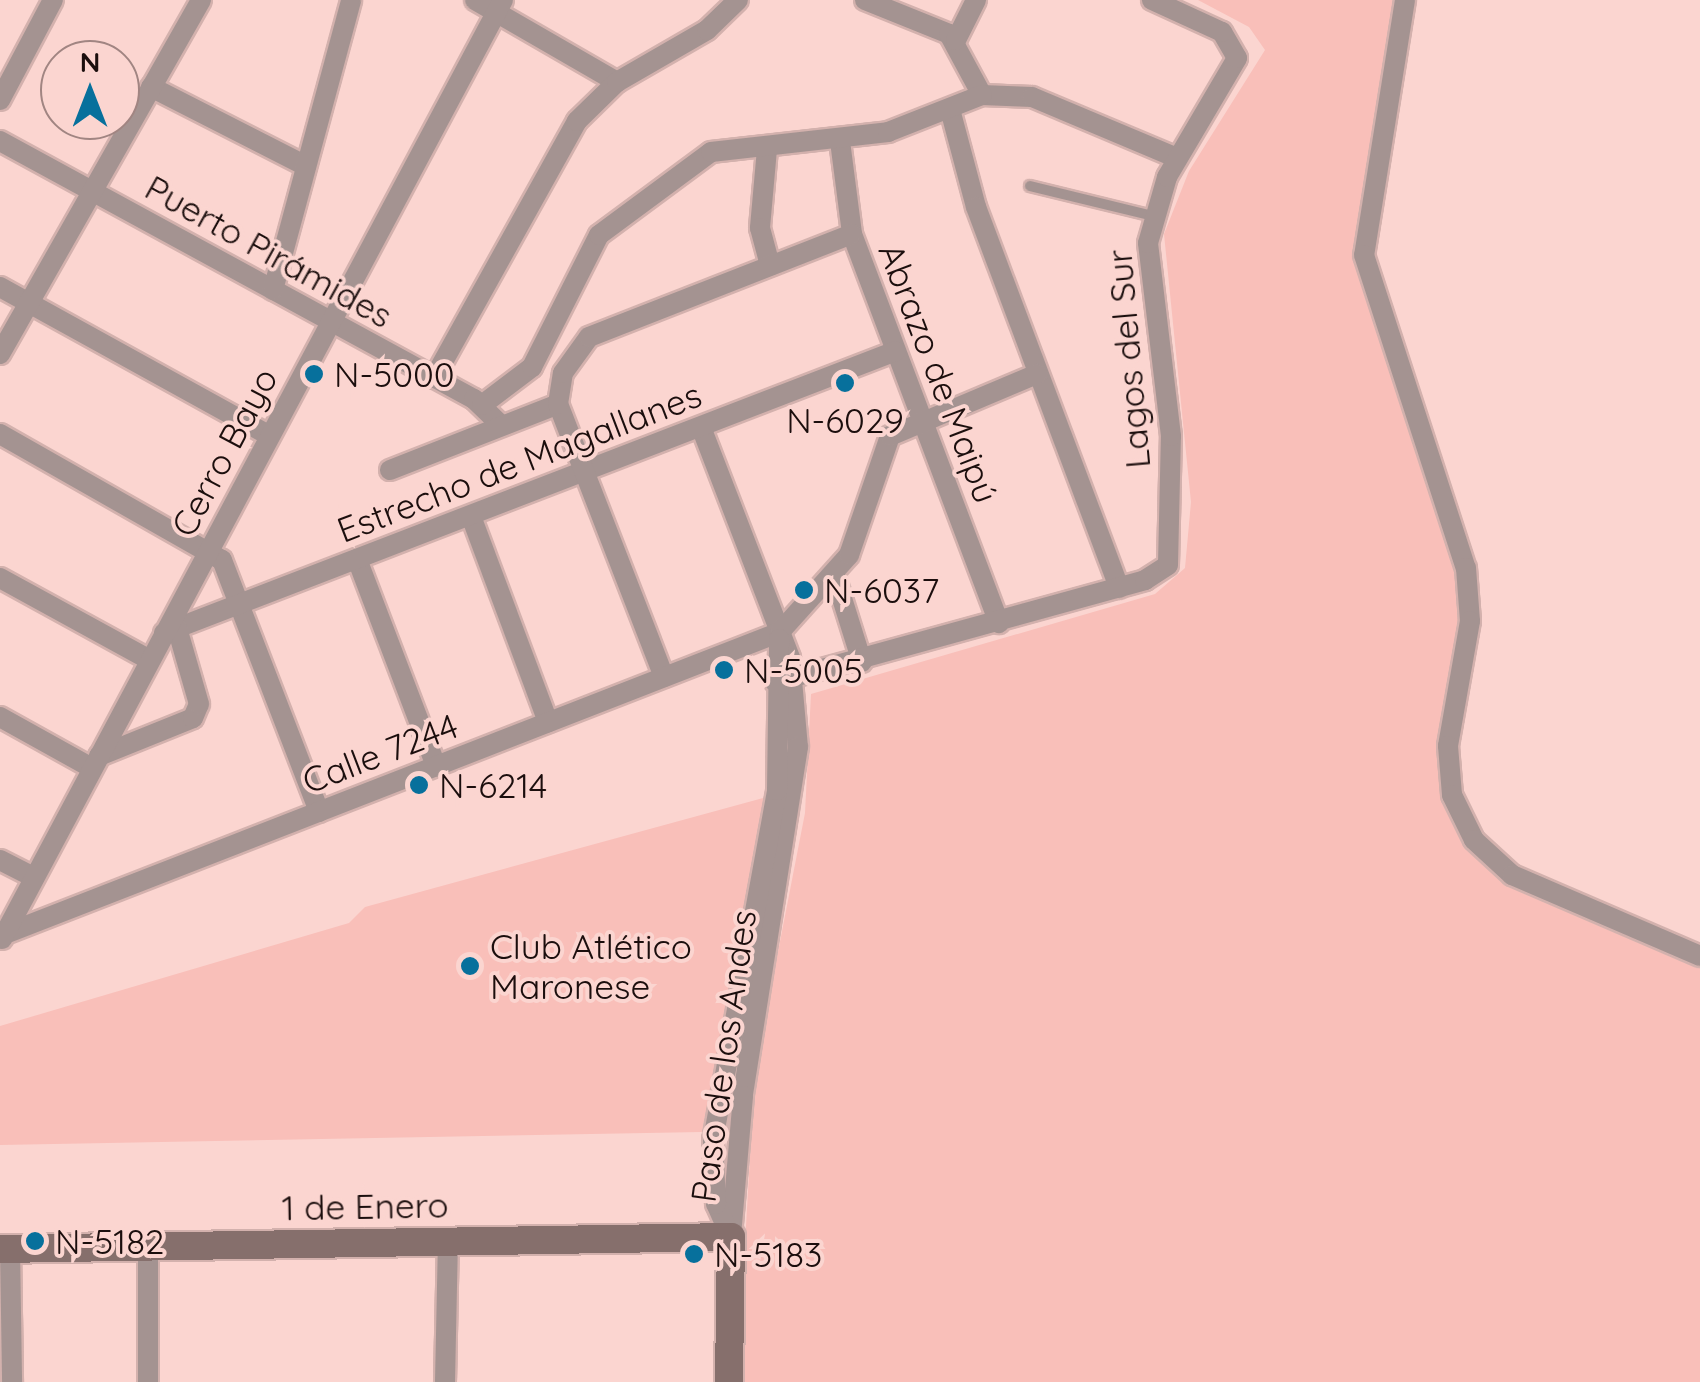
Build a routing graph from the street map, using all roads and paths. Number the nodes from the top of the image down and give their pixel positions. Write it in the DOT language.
graph roads {
  1 [pos="53,0"];
  2 [pos="201,0"];
  3 [pos="351,0"];
  4 [pos="475,0"];
  5 [pos="738,0"];
  6 [pos="864,0"];
  7 [pos="976,0"];
  8 [pos="1152,0"];
  9 [pos="1405,0"];
  10 [pos="500,6"];
  11 [pos="956,40"];
  12 [pos="617,82"];
  13 [pos="151,88"];
  14 [pos="982,94"];
  15 [pos="0,100"];
  16 [pos="951,112"];
  17 [pos="0,140"];
  18 [pos="840,141"];
  19 [pos="768,149"];
  20 [pos="1177,158"];
  21 [pos="306,166"];
  22 [pos="1030,186"];
  23 [pos="92,191"];
  24 [pos="1153,216"];
  25 [pos="852,234"];
  26 [pos="770,266"];
  27 [pos="0,287"];
  28 [pos="273,290"];
  29 [pos="28,302"];
  30 [pos="331,322"];
  31 [pos="896,351"];
  32 [pos="0,354"];
  33 [pos="1037,374"];
  34 [pos="434,378"];
  35 [pos="558,395"];
  36 [pos="482,405"];
  37 [pos="921,416"];
  38 [pos="501,425"];
  39 [pos="701,427"];
  40 [pos="0,434"];
  41 [pos="270,436"];
  42 [pos="390,470"];
  43 [pos="584,472"];
  44 [pos="472,516"];
  45 [pos="210,548"];
  46 [pos="357,559"];
  47 [pos="835,576"];
  48 [pos="0,578"];
  49 [pos="1118,588"];
  50 [pos="240,604"];
  51 [pos="999,622"];
  52 [pos="170,631"];
  53 [pos="780,632"];
  54 [pos="150,660"];
  55 [pos="862,662"];
  56 [pos="664,677"];
  57 [pos="785,682"];
  58 [pos="0,717"];
  59 [pos="548,722"];
  60 [pos="96,762"];
  61 [pos="436,766"];
  62 [pos="319,812"];
  63 [pos="0,860"];
  64 [pos="34,878"];
  65 [pos="1,939"];
  66 [pos="1700,956"];
  67 [pos="731,1237"];
  68 [pos="448,1242"];
  69 [pos="148,1247"];
  70 [pos="5,1249"];
  71 [pos="12,1382"];
  72 [pos="148,1382"];
  73 [pos="445,1382"];
  74 [pos="729,1382"];
  1 -- 15 [label="street"];
  2 -- 13 [label="street"];
  3 -- 21 [label="street"];
  4 -- 10 [label="street"];
  5 -- 12 [label="street"];
  6 -- 11 [label="street"];
  7 -- 11 [label="street"];
  8 -- 20 [label="street, Lagos del Sur"];
  9 -- 66 [label="street"];
  10 -- 12 [label="street"];
  10 -- 30 [label="street, Cerro Bayo"];
  11 -- 14 [label="street"];
  12 -- 34 [label="street"];
  13 -- 21 [label="street"];
  13 -- 23 [label="street"];
  14 -- 16 [label="street"];
  14 -- 20 [label="street"];
  16 -- 18 [label="street"];
  16 -- 33 [label="street"];
  17 -- 23 [label="street, Puerto Pirámides"];
  18 -- 19 [label="street"];
  18 -- 25 [label="street, Abrazo de Maipú"];
  19 -- 26 [label="street"];
  19 -- 36 [label="street"];
  20 -- 24 [label="street, Lagos del Sur"];
  21 -- 28 [label="street"];
  22 -- 24 [label="lane"];
  23 -- 28 [label="street, Puerto Pirámides"];
  23 -- 29 [label="street"];
  24 -- 49 [label="street, Lagos del Sur"];
  25 -- 26 [label="street"];
  25 -- 31 [label="street, Abrazo de Maipú"];
  26 -- 35 [label="street"];
  27 -- 29 [label="street"];
  28 -- 30 [label="street, Puerto Pirámides"];
  29 -- 32 [label="street"];
  29 -- 41 [label="street"];
  30 -- 34 [label="street, Puerto Pirámides"];
  30 -- 41 [label="street, Cerro Bayo"];
  31 -- 37 [label="street, Abrazo de Maipú"];
  31 -- 39 [label="street, Estrecho de Magallanes"];
  33 -- 37 [label="street"];
  33 -- 49 [label="street"];
  34 -- 36 [label="street, Puerto Pirámides"];
  35 -- 38 [label="street"];
  35 -- 43 [label="street"];
  36 -- 38 [label="street, Puerto Pirámides"];
  37 -- 47 [label="street"];
  37 -- 51 [label="street, Abrazo de Maipú"];
  38 -- 42 [label="street"];
  39 -- 43 [label="street, Estrecho de Magallanes"];
  39 -- 53 [label="street, Paso de los Andes"];
  40 -- 45 [label="street"];
  41 -- 45 [label="street, Cerro Bayo"];
  43 -- 44 [label="street, Estrecho de Magallanes"];
  43 -- 56 [label="street"];
  44 -- 46 [label="street, Estrecho de Magallanes"];
  44 -- 59 [label="street"];
  45 -- 50 [label="street"];
  45 -- 52 [label="street, Cerro Bayo"];
  46 -- 50 [label="street, Estrecho de Magallanes"];
  46 -- 61 [label="street"];
  47 -- 53 [label="street"];
  47 -- 55 [label="street"];
  48 -- 54 [label="street"];
  49 -- 51 [label="street"];
  50 -- 52 [label="street, Estrecho de Magallanes"];
  50 -- 62 [label="street"];
  51 -- 55 [label="street"];
  52 -- 54 [label="street, Cerro Bayo"];
  52 -- 60 [label="street"];
  53 -- 56 [label="street, Calle 7244"];
  53 -- 57 [label="street, Paso de los Andes"];
  54 -- 60 [label="street, Cerro Bayo"];
  55 -- 57 [label="street"];
  56 -- 59 [label="street, Calle 7244"];
  57 -- 67 [label="street, Paso de los Andes"];
  58 -- 60 [label="street"];
  59 -- 61 [label="street, Calle 7244"];
  60 -- 64 [label="street, Cerro Bayo"];
  61 -- 62 [label="street, Calle 7244"];
  62 -- 65 [label="street, Calle 7244"];
  63 -- 64 [label="street"];
  64 -- 65 [label="street, Cerro Bayo"];
  67 -- 68 [label="street, 1 de Enero"];
  67 -- 74 [label="street"];
  68 -- 69 [label="street, 1 de Enero"];
  68 -- 73 [label="street"];
  69 -- 70 [label="street, 1 de Enero"];
  69 -- 72 [label="street"];
  70 -- 71 [label="street"];
}
